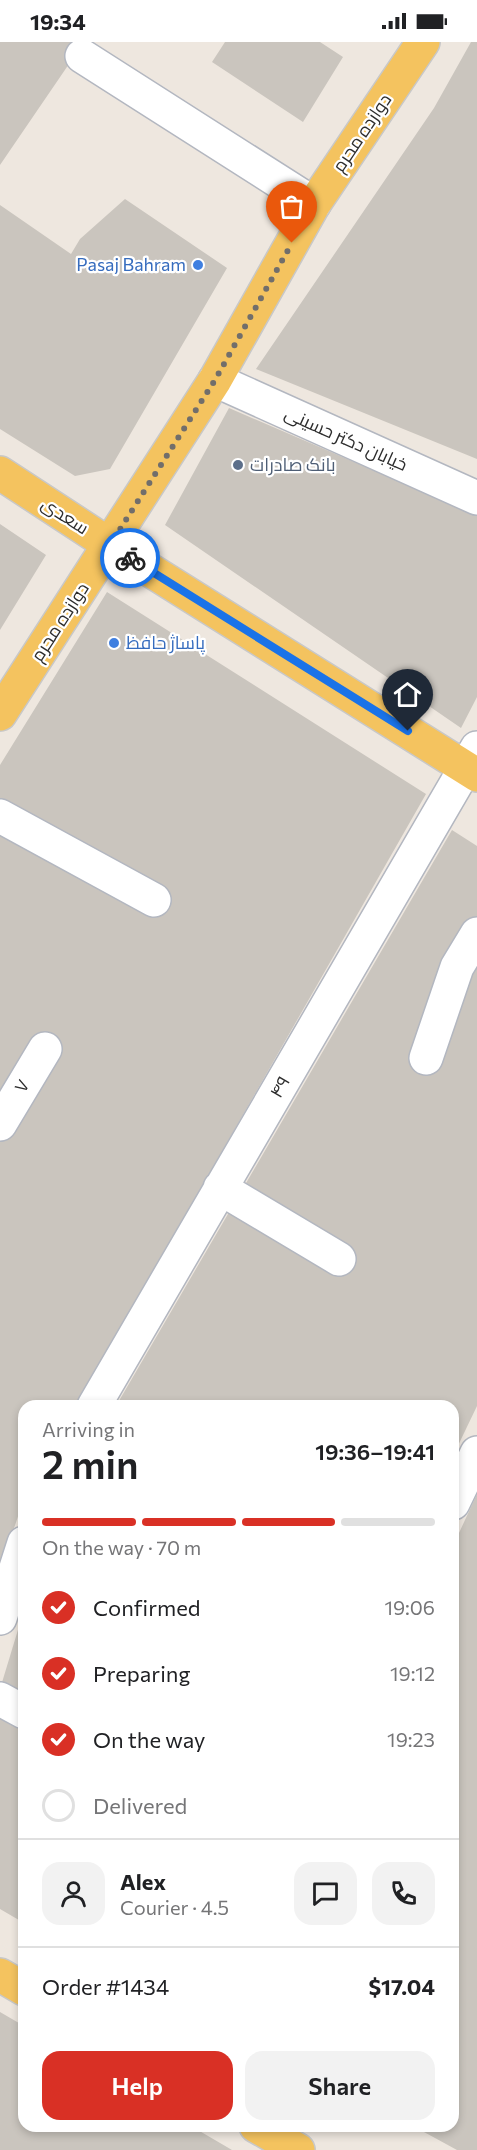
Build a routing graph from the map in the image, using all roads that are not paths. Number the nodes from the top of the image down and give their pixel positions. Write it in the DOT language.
graph roads {
  1 [pos="423,42"];
  2 [pos="82,56"];
  3 [pos="314,204"];
  4 [pos="215,380"];
  5 [pos="0,473"];
  6 [pos="477,498"];
  7 [pos="110,545"];
  8 [pos="0,714"];
  9 [pos="474,764"];
  10 [pos="0,816"];
  11 [pos="154,900"];
  12 [pos="477,934"];
  13 [pos="45,1049"];
  14 [pos="426,1058"];
  15 [pos="0,1124"];
  16 [pos="220,1188"];
  17 [pos="339,1259"];
  18 [pos="107,1400"];
  19 [pos="477,1453"];
  20 [pos="459,1490"];
  21 [pos="18,1570"];
  22 [pos="0,1618"];
  23 [pos="0,1699"];
  24 [pos="18,1709"];
  25 [pos="0,1975"];
  26 [pos="18,1986"];
  1 -- 3 [label="main road, دوازده محرم"];
  2 -- 3 [label="street"];
  3 -- 4 [label="main road, دوازده محرم"];
  4 -- 6 [label="street, خیابان دکتر حسینی"];
  4 -- 7 [label="main road, دوازده محرم"];
  5 -- 7 [label="main road, سعدی"];
  7 -- 8 [label="main road, دوازده محرم"];
  7 -- 9 [label="main road, سعدی"];
  9 -- 16 [label="street, ۴۹"];
  10 -- 11 [label="street"];
  12 -- 14 [label="street"];
  13 -- 15 [label="street, ۷"];
  16 -- 17 [label="street"];
  16 -- 18 [label="street, ۴۹"];
  19 -- 20 [label="street"];
  21 -- 22 [label="street"];
  23 -- 24 [label="street"];
  25 -- 26 [label="main road"];
}
